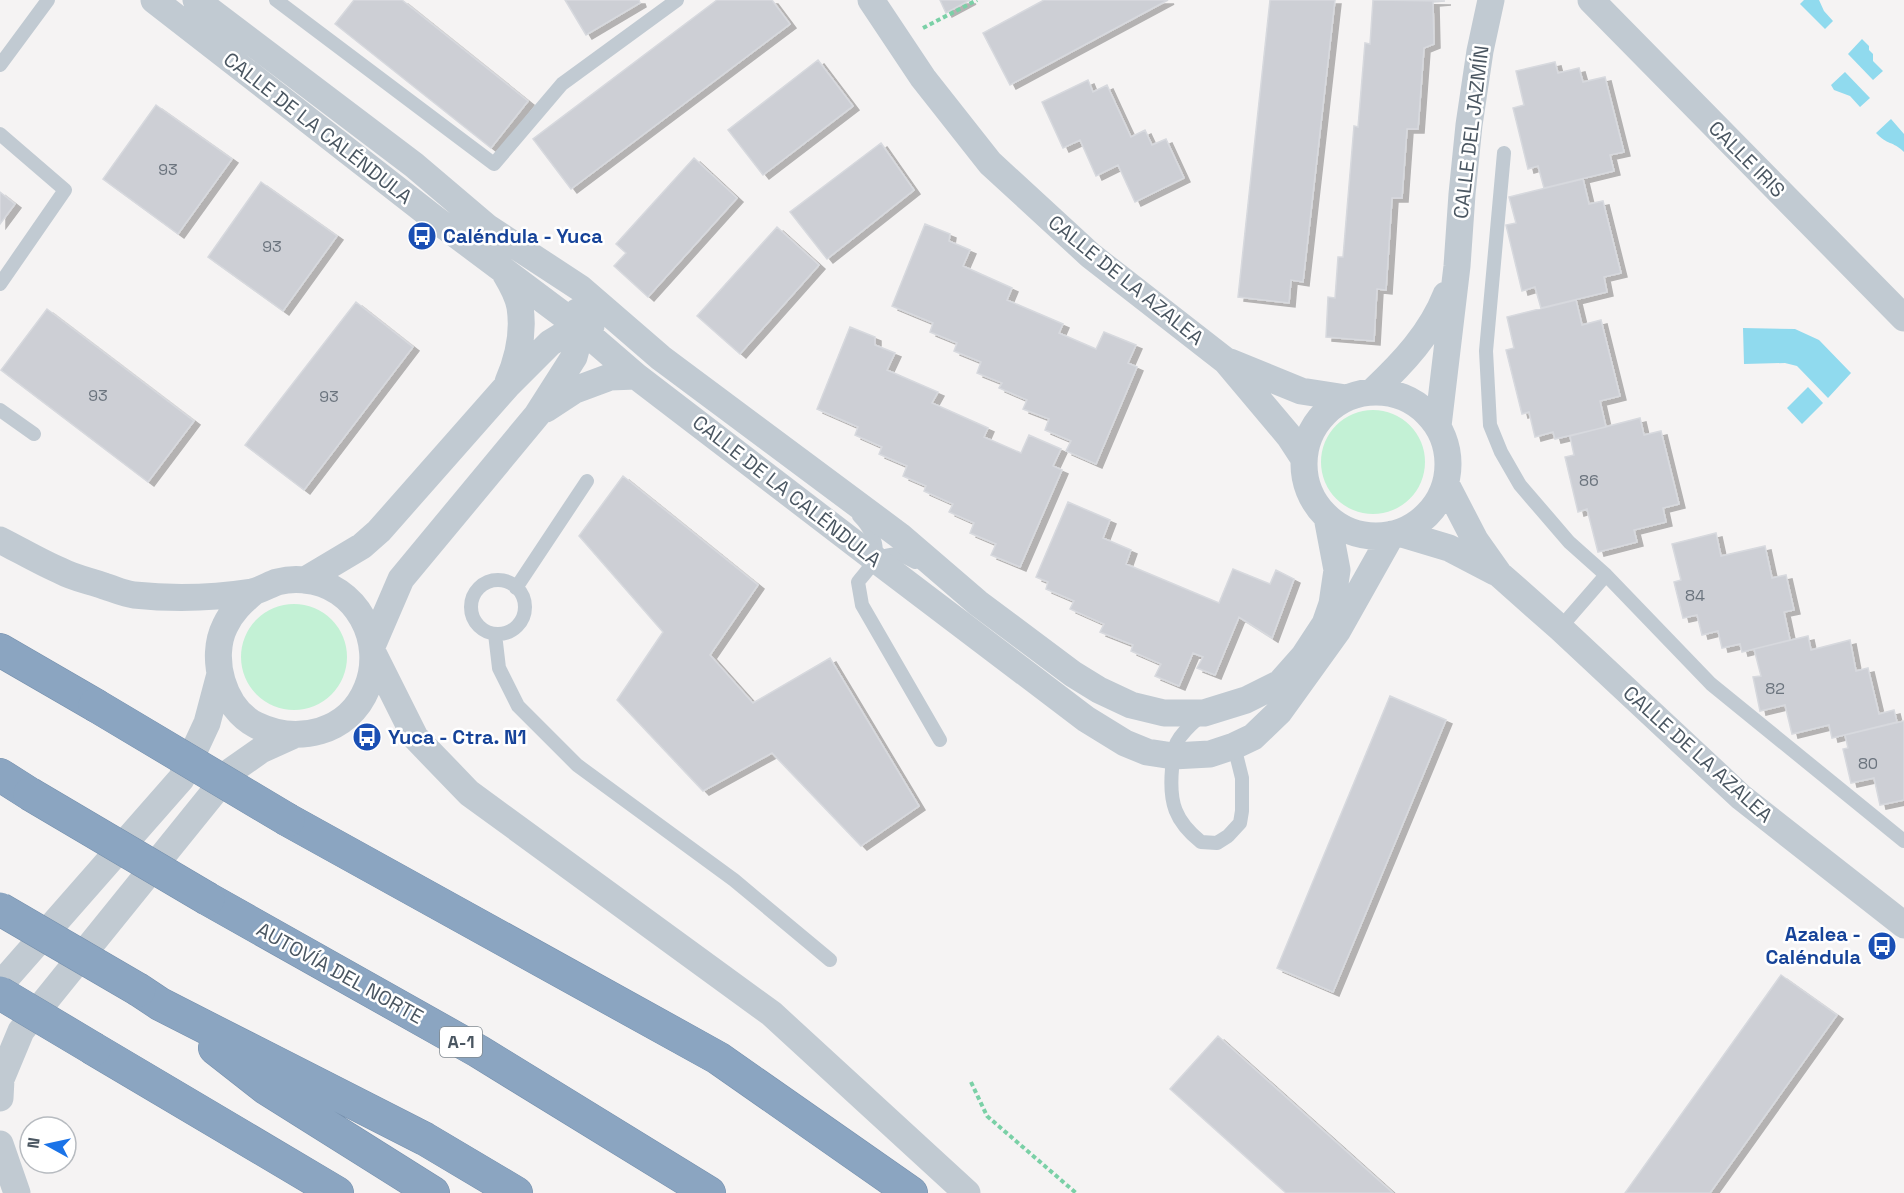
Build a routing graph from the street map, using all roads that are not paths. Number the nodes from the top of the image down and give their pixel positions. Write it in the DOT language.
graph roads {
  1 [pos="48,0"];
  2 [pos="154,0"];
  3 [pos="196,0"];
  4 [pos="276,0"];
  5 [pos="675,0"];
  6 [pos="871,0"];
  7 [pos="1491,0"];
  8 [pos="1591,0"];
  9 [pos="0,65"];
  10 [pos="0,134"];
  11 [pos="1504,153"];
  12 [pos="510,258"];
  13 [pos="1457,266"];
  14 [pos="0,284"];
  15 [pos="1904,318"];
  16 [pos="578,326"];
  17 [pos="661,358"];
  18 [pos="1226,361"];
  19 [pos="636,376"];
  20 [pos="507,386"];
  21 [pos="1373,391"];
  22 [pos="1346,398"];
  23 [pos="0,410"];
  24 [pos="537,415"];
  25 [pos="1438,426"];
  26 [pos="33,434"];
  27 [pos="789,453"];
  28 [pos="1304,459"];
  29 [pos="587,481"];
  30 [pos="1446,484"];
  31 [pos="1327,517"];
  32 [pos="1395,533"];
  33 [pos="0,540"];
  34 [pos="874,559"];
  35 [pos="1498,574"];
  36 [pos="1606,575"];
  37 [pos="305,580"];
  38 [pos="516,588"];
  39 [pos="254,592"];
  40 [pos="978,603"];
  41 [pos="1560,628"];
  42 [pos="495,634"];
  43 [pos="373,649"];
  44 [pos="0,650"];
  45 [pos="220,674"];
  46 [pos="1204,713"];
  47 [pos="292,736"];
  48 [pos="940,740"];
  49 [pos="1234,746"];
  50 [pos="1173,756"];
  51 [pos="0,775"];
  52 [pos="1904,841"];
  53 [pos="0,909"];
  54 [pos="1904,926"];
  55 [pos="830,960"];
  56 [pos="0,985"];
  57 [pos="0,993"];
  58 [pos="150,997"];
  59 [pos="0,1098"];
  60 [pos="0,1144"];
  61 [pos="17,1193"];
  62 [pos="337,1193"];
  63 [pos="433,1193"];
  64 [pos="516,1193"];
  65 [pos="709,1193"];
  66 [pos="911,1193"];
  67 [pos="967,1193"];
  1 -- 9 [label="lane"];
  2 -- 12 [label="street, CALLE DE LA CALÉNDULA"];
  3 -- 12 [label="street, CALLE DE LA CALÉNDULA"];
  4 -- 5 [label="lane"];
  6 -- 18 [label="street, CALLE DE LA AZALEA"];
  7 -- 13 [label="street, CALLE DEL JAZMÍN"];
  8 -- 15 [label="street, CALLE IRIS"];
  10 -- 14 [label="lane"];
  11 -- 36 [label="lane"];
  12 -- 16 [label="street, CALLE DE LA CALÉNDULA"];
  12 -- 17 [label="street, CALLE DE LA CALÉNDULA"];
  12 -- 20 [label="street"];
  13 -- 21 [label="street, CALLE DEL JAZMÍN"];
  13 -- 25 [label="street, CALLE DEL JAZMÍN"];
  16 -- 17 [label="street"];
  16 -- 19 [label="street, CALLE DE LA CALÉNDULA"];
  16 -- 20 [label="street"];
  16 -- 24 [label="street"];
  17 -- 27 [label="street, CALLE DE LA CALÉNDULA"];
  18 -- 22 [label="street, CALLE DE LA AZALEA"];
  18 -- 28 [label="street, CALLE DE LA AZALEA"];
  19 -- 24 [label="street"];
  19 -- 34 [label="street, CALLE DE LA CALÉNDULA"];
  20 -- 37 [label="street"];
  21 -- 22 [label="street"];
  21 -- 25 [label="street"];
  22 -- 28 [label="street"];
  23 -- 26 [label="lane"];
  24 -- 43 [label="street"];
  25 -- 30 [label="street"];
  27 -- 34 [label="lane"];
  27 -- 40 [label="street, CALLE DE LA CALÉNDULA"];
  28 -- 31 [label="street"];
  29 -- 38 [label="lane"];
  30 -- 32 [label="street"];
  30 -- 35 [label="street, CALLE DE LA AZALEA"];
  31 -- 32 [label="street"];
  31 -- 46 [label="street, CALLE DE LA CALÉNDULA"];
  32 -- 35 [label="street, CALLE DE LA AZALEA"];
  32 -- 49 [label="street, CALLE DE LA CALÉNDULA"];
  33 -- 39 [label="street"];
  34 -- 40 [label="lane"];
  34 -- 48 [label="lane"];
  34 -- 50 [label="street, CALLE DE LA CALÉNDULA"];
  35 -- 41 [label="street, CALLE DE LA AZALEA"];
  36 -- 41 [label="lane"];
  36 -- 52 [label="lane"];
  37 -- 39 [label="street"];
  37 -- 43 [label="street"];
  38 -- 42 [label="lane"];
  38 -- 42 [label="lane"];
  39 -- 45 [label="street"];
  40 -- 46 [label="street, CALLE DE LA CALÉNDULA"];
  41 -- 54 [label="street, CALLE DE LA AZALEA"];
  42 -- 55 [label="lane"];
  43 -- 47 [label="street"];
  43 -- 67 [label="street"];
  44 -- 66 [label="highway, bridge"];
  45 -- 47 [label="street"];
  45 -- 56 [label="street"];
  46 -- 50 [label="lane"];
  47 -- 59 [label="street"];
  49 -- 50 [label="street, CALLE DE LA CALÉNDULA"];
  49 -- 50 [label="lane"];
  51 -- 65 [label="highway, AUTOVÍA DEL NORTE / A-1, bridge"];
  53 -- 58 [label="highway, bridge"];
  57 -- 62 [label="highway, bridge"];
  58 -- 63 [label="highway"];
  58 -- 64 [label="highway"];
  60 -- 61 [label="street"];
}
